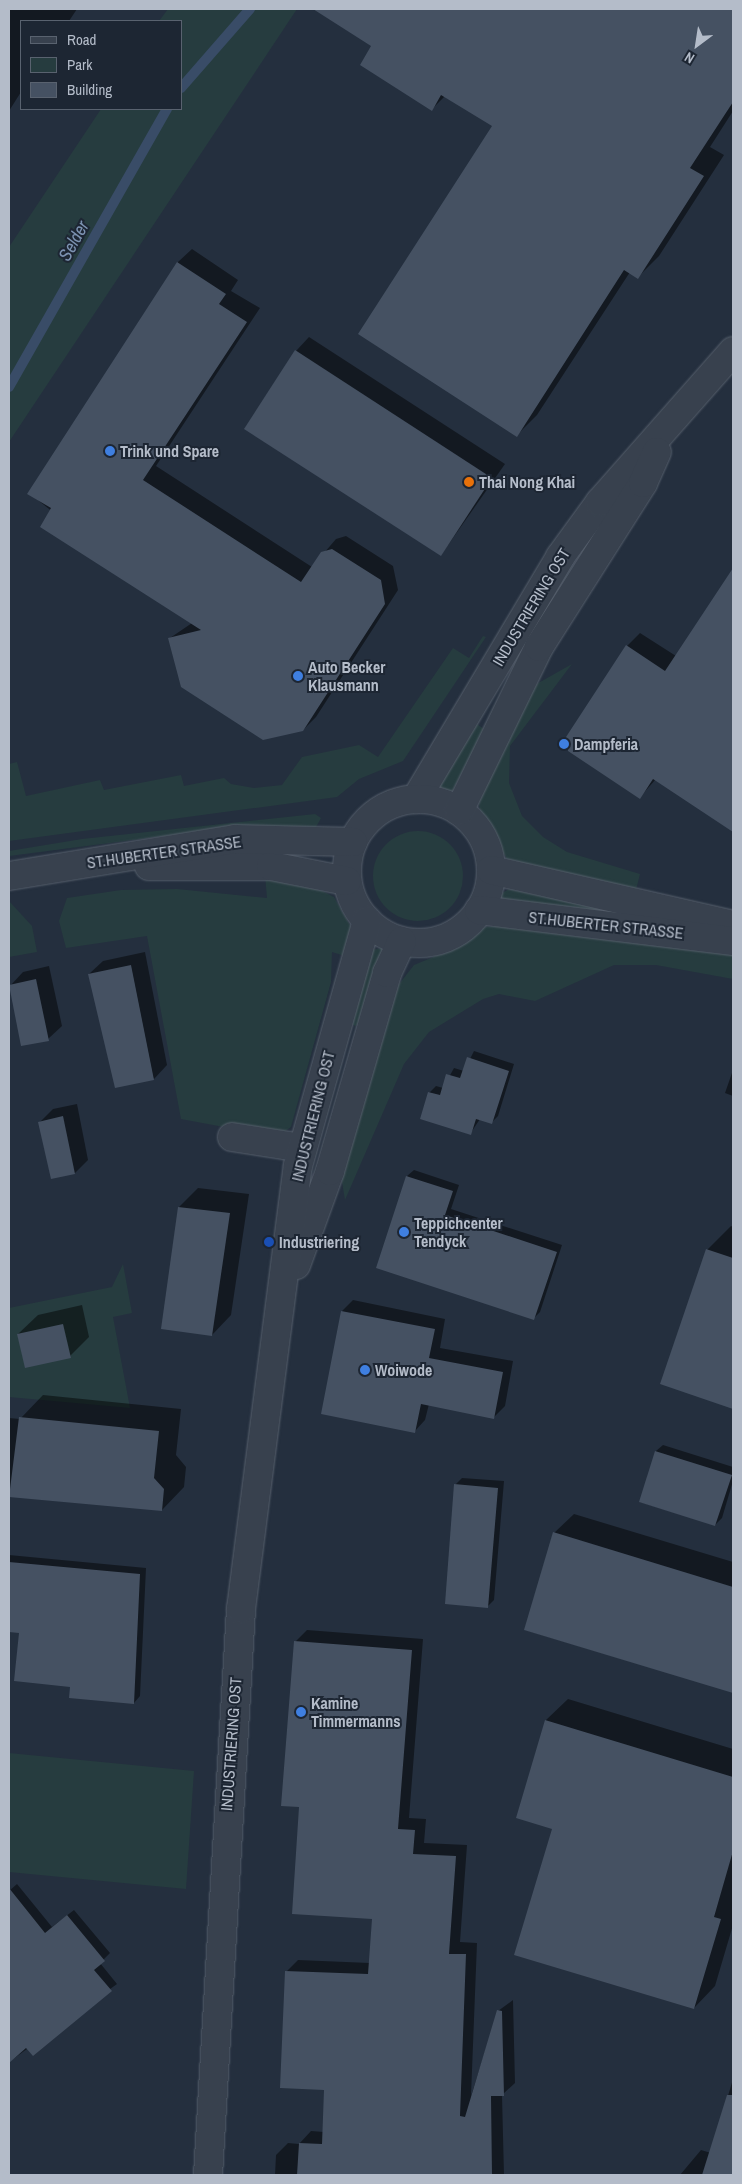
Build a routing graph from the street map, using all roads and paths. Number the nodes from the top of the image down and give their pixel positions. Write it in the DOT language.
graph roads {
  1 [pos="733,350"];
  2 [pos="667,430"];
  3 [pos="416,799"];
  4 [pos="459,811"];
  5 [pos="353,842"];
  6 [pos="65,867"];
  7 [pos="491,870"];
  8 [pos="9,876"];
  9 [pos="348,881"];
  10 [pos="479,910"];
  11 [pos="367,921"];
  12 [pos="733,925"];
  13 [pos="402,941"];
  14 [pos="733,941"];
  15 [pos="232,1137"];
  16 [pos="302,1148"];
  17 [pos="278,1316"];
  18 [pos="208,2175"];
  1 -- 2 [label="street, INDUSTRIERING OST"];
  2 -- 3 [label="street, INDUSTRIERING OST"];
  2 -- 4 [label="street, INDUSTRIERING OST"];
  3 -- 4 [label="street"];
  3 -- 5 [label="street"];
  4 -- 7 [label="street"];
  5 -- 6 [label="street, ST.HUBERTER STRASSE"];
  5 -- 9 [label="street"];
  6 -- 8 [label="street, ST.HUBERTER STRASSE"];
  6 -- 9 [label="street, ST.HUBERTER STRASSE"];
  7 -- 10 [label="street"];
  7 -- 12 [label="street, ST.HUBERTER STRASSE"];
  9 -- 11 [label="street"];
  10 -- 13 [label="street"];
  10 -- 14 [label="street, ST.HUBERTER STRASSE"];
  11 -- 13 [label="street"];
  11 -- 16 [label="street, INDUSTRIERING OST"];
  13 -- 17 [label="street, INDUSTRIERING OST"];
  15 -- 16 [label="street"];
  16 -- 17 [label="street, INDUSTRIERING OST"];
  17 -- 18 [label="street, INDUSTRIERING OST"];
}
